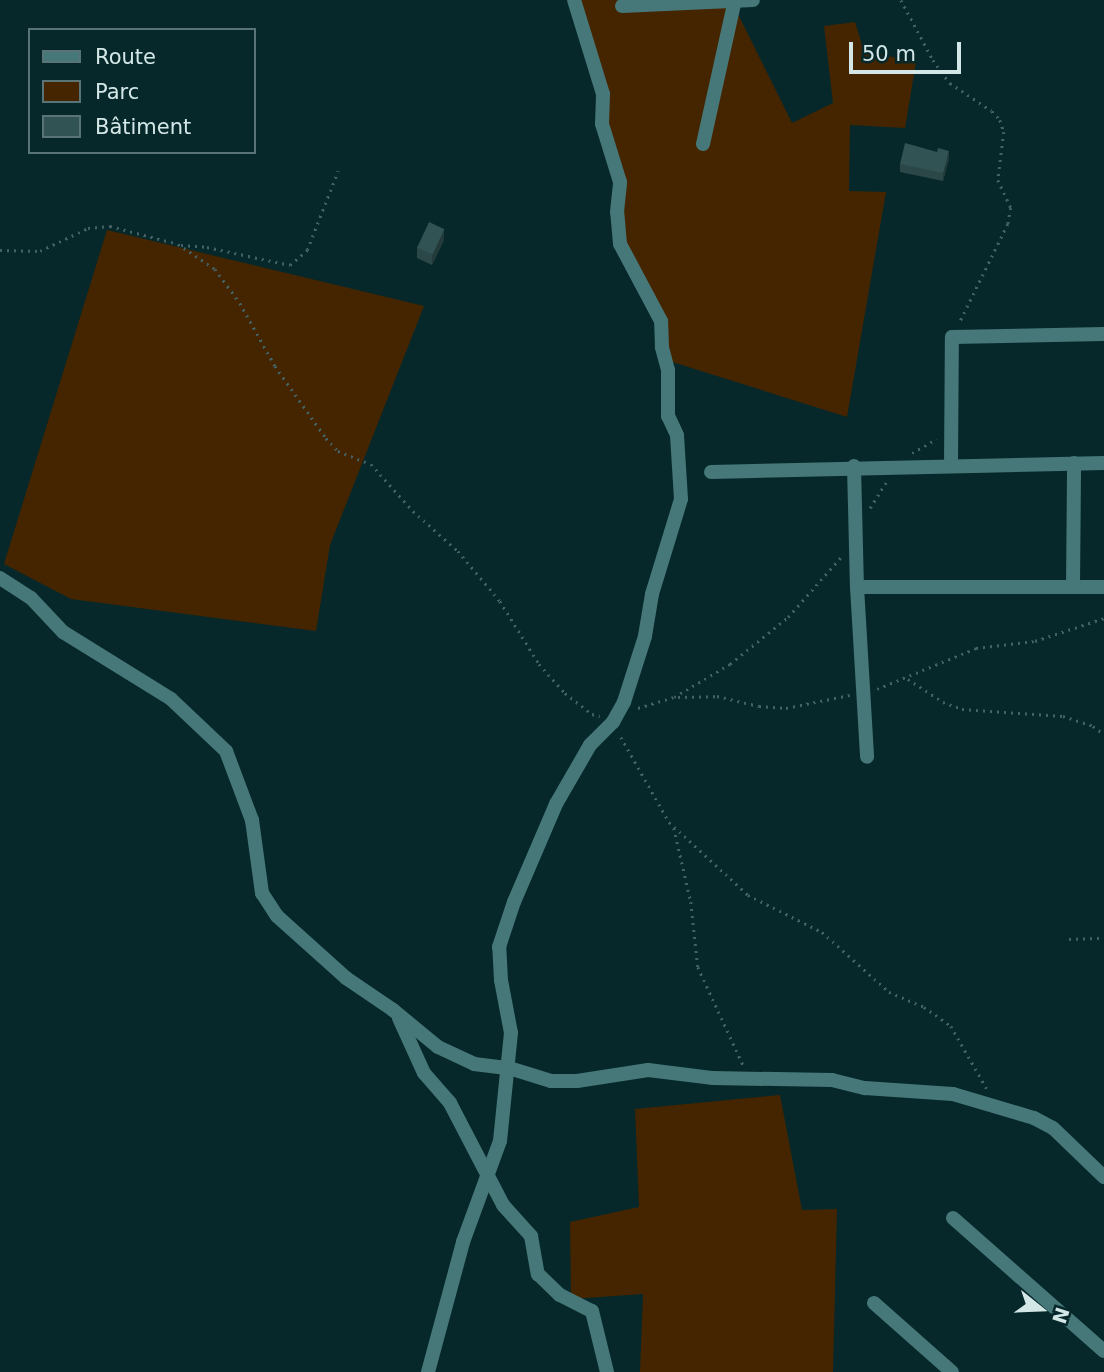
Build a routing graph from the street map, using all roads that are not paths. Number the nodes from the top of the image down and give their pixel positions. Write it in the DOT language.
graph roads {
  1 [pos="574,0"];
  2 [pos="735,0"];
  3 [pos="752,0"];
  4 [pos="622,6"];
  5 [pos="703,144"];
  6 [pos="1104,334"];
  7 [pos="1074,463"];
  8 [pos="1104,463"];
  9 [pos="951,465"];
  10 [pos="854,466"];
  11 [pos="711,472"];
  12 [pos="0,578"];
  13 [pos="857,587"];
  14 [pos="1073,587"];
  15 [pos="1104,587"];
  16 [pos="867,757"];
  17 [pos="397,1013"];
  18 [pos="509,1069"];
  19 [pos="489,1176"];
  20 [pos="1104,1177"];
  21 [pos="953,1218"];
  22 [pos="874,1303"];
  23 [pos="1104,1351"];
  24 [pos="428,1372"];
  25 [pos="607,1372"];
  26 [pos="951,1372"];
  1 -- 18 [label="street"];
  2 -- 3 [label="street"];
  2 -- 4 [label="street"];
  2 -- 5 [label="street"];
  6 -- 9 [label="street"];
  7 -- 8 [label="street"];
  7 -- 9 [label="street"];
  7 -- 14 [label="street"];
  9 -- 10 [label="street"];
  10 -- 11 [label="street"];
  10 -- 13 [label="street"];
  12 -- 17 [label="street"];
  13 -- 14 [label="street"];
  13 -- 16 [label="street"];
  14 -- 15 [label="street"];
  17 -- 18 [label="street"];
  17 -- 19 [label="street"];
  18 -- 19 [label="street"];
  18 -- 20 [label="street"];
  19 -- 24 [label="street"];
  19 -- 25 [label="street"];
  21 -- 23 [label="street"];
  22 -- 26 [label="street"];
}
